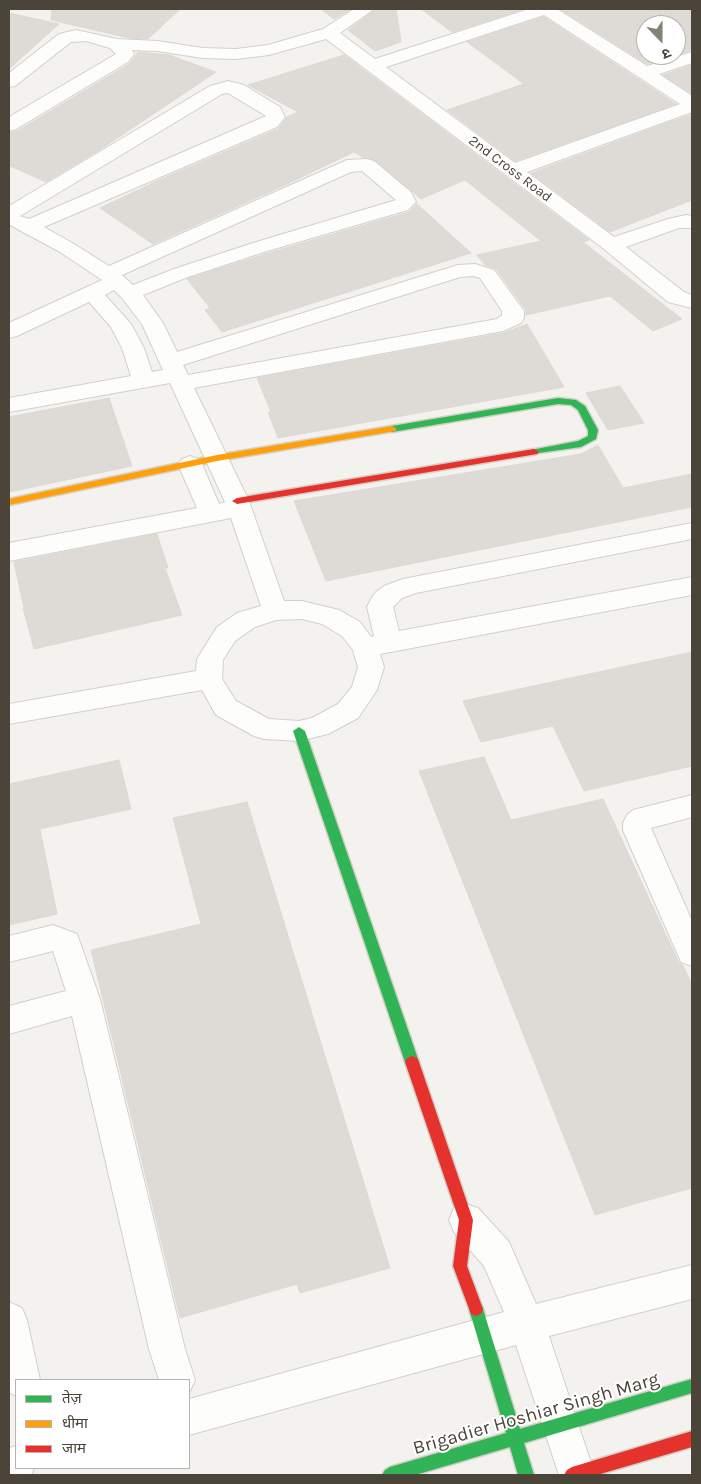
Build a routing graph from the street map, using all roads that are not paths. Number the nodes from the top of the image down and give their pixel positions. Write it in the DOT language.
graph roads {
  1 [pos="365,9"];
  2 [pos="547,9"];
  3 [pos="329,33"];
  4 [pos="116,44"];
  5 [pos="692,57"];
  6 [pos="372,66"];
  7 [pos="645,73"];
  8 [pos="9,82"];
  9 [pos="692,105"];
  10 [pos="9,125"];
  11 [pos="512,171"];
  12 [pos="14,221"];
  13 [pos="692,222"];
  14 [pos="611,246"];
  15 [pos="118,282"];
  16 [pos="92,293"];
  17 [pos="692,302"];
  18 [pos="9,331"];
  19 [pos="177,373"];
  20 [pos="144,381"];
  21 [pos="9,405"];
  22 [pos="217,458"];
  23 [pos="190,464"];
  24 [pos="9,502"];
  25 [pos="238,505"];
  26 [pos="211,513"];
  27 [pos="692,531"];
  28 [pos="9,552"];
  29 [pos="692,586"];
  30 [pos="275,611"];
  31 [pos="377,645"];
  32 [pos="209,680"];
  33 [pos="9,714"];
  34 [pos="299,731"];
  35 [pos="692,806"];
  36 [pos="9,949"];
  37 [pos="692,953"];
  38 [pos="84,999"];
  39 [pos="9,1020"];
  40 [pos="466,1220"];
  41 [pos="692,1282"];
  42 [pos="9,1320"];
  43 [pos="527,1325"];
  44 [pos="485,1334"];
  45 [pos="22,1379"];
  46 [pos="177,1379"];
  47 [pos="692,1386"];
  48 [pos="190,1417"];
  49 [pos="561,1424"];
  50 [pos="515,1438"];
  51 [pos="692,1440"];
  52 [pos="575,1474"];
  53 [pos="390,1475"];
  54 [pos="526,1475"];
  1 -- 3 [label="street"];
  2 -- 6 [label="street"];
  2 -- 7 [label="street"];
  3 -- 4 [label="street"];
  3 -- 6 [label="street, 2nd Cross Road"];
  4 -- 8 [label="street"];
  4 -- 10 [label="street"];
  5 -- 7 [label="street"];
  6 -- 11 [label="street, 2nd Cross Road"];
  7 -- 9 [label="street"];
  9 -- 11 [label="street"];
  11 -- 14 [label="street, 2nd Cross Road"];
  12 -- 12 [label="street"];
  12 -- 15 [label="street"];
  13 -- 14 [label="street"];
  14 -- 17 [label="street, 2nd Cross Road"];
  15 -- 15 [label="street"];
  15 -- 16 [label="street"];
  15 -- 19 [label="street"];
  16 -- 18 [label="street"];
  16 -- 20 [label="street"];
  19 -- 19 [label="street"];
  19 -- 20 [label="street"];
  19 -- 22 [label="street"];
  20 -- 21 [label="street"];
  22 -- 23 [label="street"];
  22 -- 25 [label="street"];
  22 -- 25 [label="street"];
  23 -- 24 [label="street"];
  23 -- 26 [label="street"];
  25 -- 26 [label="street"];
  25 -- 30 [label="street"];
  26 -- 28 [label="street"];
  27 -- 31 [label="street"];
  29 -- 31 [label="street"];
  30 -- 31 [label="street"];
  30 -- 32 [label="street"];
  31 -- 34 [label="street"];
  32 -- 33 [label="street"];
  32 -- 34 [label="street"];
  34 -- 40 [label="street"];
  35 -- 37 [label="street"];
  36 -- 38 [label="street"];
  38 -- 39 [label="street"];
  38 -- 46 [label="street"];
  40 -- 43 [label="street"];
  40 -- 44 [label="street"];
  41 -- 43 [label="street"];
  42 -- 45 [label="street"];
  43 -- 44 [label="street"];
  43 -- 49 [label="street"];
  44 -- 48 [label="street"];
  44 -- 50 [label="street"];
  47 -- 49 [label="street, Brigadier Hoshiar Singh Marg"];
  49 -- 50 [label="street, Brigadier Hoshiar Singh Marg"];
  49 -- 52 [label="street"];
  50 -- 53 [label="street, Brigadier Hoshiar Singh Marg"];
  50 -- 54 [label="street"];
  51 -- 52 [label="street"];
}
